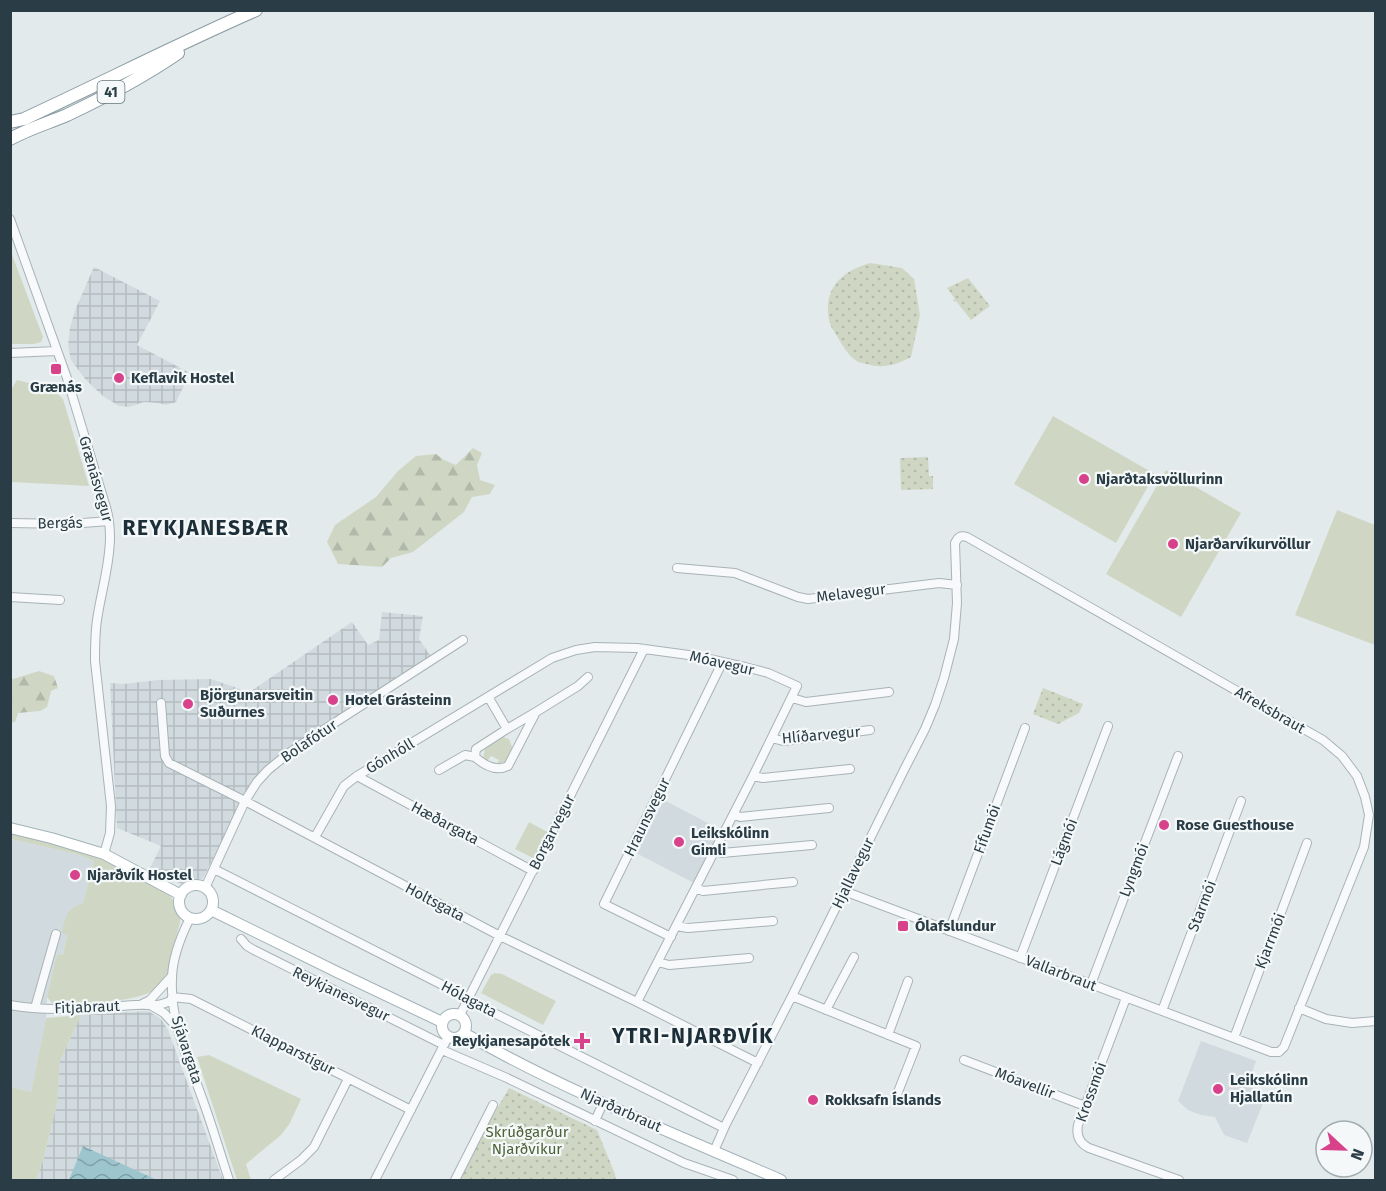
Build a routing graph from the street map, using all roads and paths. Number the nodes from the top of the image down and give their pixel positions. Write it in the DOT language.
graph roads {
  1 [pos="256,10"];
  2 [pos="206,34"];
  3 [pos="10,122"];
  4 [pos="10,139"];
  5 [pos="10,219"];
  6 [pos="57,351"];
  7 [pos="10,353"];
  8 [pos="109,521"];
  9 [pos="10,523"];
  10 [pos="676,568"];
  11 [pos="957,585"];
  12 [pos="10,597"];
  13 [pos="60,600"];
  14 [pos="464,640"];
  15 [pos="644,649"];
  16 [pos="722,663"];
  17 [pos="588,677"];
  18 [pos="797,686"];
  19 [pos="889,692"];
  20 [pos="489,698"];
  21 [pos="792,698"];
  22 [pos="161,703"];
  23 [pos="536,712"];
  24 [pos="1108,726"];
  25 [pos="1025,728"];
  26 [pos="507,729"];
  27 [pos="870,730"];
  28 [pos="772,738"];
  29 [pos="1178,756"];
  30 [pos="475,757"];
  31 [pos="850,769"];
  32 [pos="439,770"];
  33 [pos="357,776"];
  34 [pos="753,776"];
  35 [pos="246,801"];
  36 [pos="1241,801"];
  37 [pos="829,808"];
  38 [pos="734,814"];
  39 [pos="10,828"];
  40 [pos="315,837"];
  41 [pos="1307,843"];
  42 [pos="812,845"];
  43 [pos="715,851"];
  44 [pos="104,854"];
  45 [pos="214,869"];
  46 [pos="533,871"];
  47 [pos="793,882"];
  48 [pos="206,888"];
  49 [pos="696,888"];
  50 [pos="844,891"];
  51 [pos="180,895"];
  52 [pos="211,910"];
  53 [pos="190,918"];
  54 [pos="773,921"];
  55 [pos="676,926"];
  56 [pos="949,931"];
  57 [pos="56,934"];
  58 [pos="500,936"];
  59 [pos="671,937"];
  60 [pos="241,939"];
  61 [pos="854,957"];
  62 [pos="749,958"];
  63 [pos="1020,958"];
  64 [pos="658,962"];
  65 [pos="171,977"];
  66 [pos="908,981"];
  67 [pos="1091,984"];
  68 [pos="792,996"];
  69 [pos="468,998"];
  70 [pos="1126,998"];
  71 [pos="172,999"];
  72 [pos="637,1002"];
  73 [pos="152,1003"];
  74 [pos="10,1005"];
  75 [pos="35,1008"];
  76 [pos="1299,1008"];
  77 [pos="826,1010"];
  78 [pos="1162,1011"];
  79 [pos="460,1015"];
  80 [pos="1376,1021"];
  81 [pos="442,1022"];
  82 [pos="177,1028"];
  83 [pos="464,1033"];
  84 [pos="888,1035"];
  85 [pos="1234,1038"];
  86 [pos="445,1044"];
  87 [pos="1279,1052"];
  88 [pos="964,1060"];
  89 [pos="758,1062"];
  90 [pos="348,1079"];
  91 [pos="896,1097"];
  92 [pos="603,1103"];
  93 [pos="494,1105"];
  94 [pos="1086,1106"];
  95 [pos="411,1110"];
  96 [pos="595,1120"];
  97 [pos="724,1128"];
  98 [pos="714,1151"];
  99 [pos="1155,1177"];
  100 [pos="229,1180"];
  101 [pos="274,1180"];
  102 [pos="375,1180"];
  103 [pos="455,1180"];
  104 [pos="733,1180"];
  105 [pos="781,1180"];
  106 [pos="1179,1180"];
  1 -- 2 [label="highway, 41"];
  2 -- 3 [label="highway, 41"];
  2 -- 4 [label="highway, 41"];
  5 -- 6 [label="street, Grænásvegur"];
  6 -- 7 [label="street"];
  6 -- 8 [label="street, Grænásvegur"];
  8 -- 9 [label="street, Bergás"];
  8 -- 44 [label="street, Grænásvegur"];
  10 -- 11 [label="street, Melavegur"];
  11 -- 50 [label="street, Hjallavegur"];
  11 -- 76 [label="street, Afreksbraut"];
  12 -- 13 [label="street"];
  14 -- 35 [label="street, Bolafótur"];
  15 -- 16 [label="street, Móavegur"];
  15 -- 20 [label="street, Gónhóll"];
  15 -- 46 [label="street, Borgarvegur"];
  16 -- 18 [label="street, Móavegur"];
  16 -- 59 [label="street, Hraunsvegur"];
  17 -- 23 [label="street"];
  18 -- 21 [label="street, Hlíðarvegur"];
  19 -- 21 [label="street"];
  20 -- 26 [label="street"];
  20 -- 33 [label="street, Gónhóll"];
  21 -- 28 [label="street, Hlíðarvegur"];
  22 -- 35 [label="street, Holtsgata"];
  23 -- 26 [label="street"];
  23 -- 30 [label="street"];
  24 -- 63 [label="street, Lágmói"];
  25 -- 56 [label="street, Fífumói"];
  26 -- 30 [label="street"];
  27 -- 28 [label="street, Hlíðarvegur"];
  28 -- 34 [label="street, Hlíðarvegur"];
  29 -- 67 [label="street, Lyngmói"];
  30 -- 32 [label="street"];
  31 -- 34 [label="street"];
  33 -- 40 [label="street, Gónhóll"];
  33 -- 46 [label="street, Hæðargata"];
  34 -- 38 [label="street, Hlíðarvegur"];
  35 -- 40 [label="street, Holtsgata"];
  35 -- 45 [label="street, Bolafótur"];
  36 -- 78 [label="street, Starmói"];
  37 -- 38 [label="street"];
  38 -- 43 [label="street, Hlíðarvegur"];
  39 -- 44 [label="main road"];
  40 -- 58 [label="street, Holtsgata"];
  41 -- 85 [label="street, Kjarrmói"];
  42 -- 43 [label="street"];
  43 -- 49 [label="street, Hlíðarvegur"];
  44 -- 51 [label="main road"];
  45 -- 48 [label="street, Bolafótur"];
  45 -- 69 [label="street, Hólagata"];
  46 -- 58 [label="street, Borgarvegur"];
  47 -- 49 [label="street"];
  48 -- 51 [label="main road"];
  48 -- 52 [label="main road"];
  49 -- 55 [label="street, Hlíðarvegur"];
  50 -- 56 [label="street, Vallarbraut"];
  50 -- 68 [label="street, Hjallavegur"];
  51 -- 53 [label="main road"];
  52 -- 53 [label="main road"];
  52 -- 81 [label="main road"];
  53 -- 65 [label="street, Sjávargata"];
  54 -- 55 [label="street"];
  55 -- 59 [label="street, Hlíðarvegur"];
  56 -- 63 [label="street, Vallarbraut"];
  57 -- 75 [label="street, Fitjabraut"];
  58 -- 69 [label="street, Borgarvegur"];
  58 -- 72 [label="street, Holtsgata"];
  59 -- 64 [label="street, Hlíðarvegur"];
  60 -- 86 [label="street, Reykjanesvegur"];
  61 -- 77 [label="street"];
  62 -- 64 [label="street"];
  63 -- 67 [label="street, Vallarbraut"];
  64 -- 72 [label="street, Hlíðarvegur"];
  65 -- 71 [label="street, Sjávargata"];
  65 -- 73 [label="street"];
  66 -- 84 [label="street"];
  67 -- 70 [label="street, Vallarbraut"];
  68 -- 77 [label="street"];
  68 -- 89 [label="street, Hjallavegur"];
  69 -- 79 [label="street, Borgarvegur"];
  69 -- 97 [label="street, Hólagata"];
  70 -- 78 [label="street, Vallarbraut"];
  70 -- 94 [label="street, Krossmói"];
  71 -- 73 [label="street, Fitjabraut"];
  71 -- 82 [label="street, Sjávargata"];
  71 -- 90 [label="street, Klapparstígur"];
  72 -- 89 [label="street, Holtsgata"];
  73 -- 75 [label="street, Fitjabraut"];
  73 -- 82 [label="street"];
  74 -- 75 [label="street, Fitjabraut"];
  76 -- 80 [label="street"];
  76 -- 87 [label="street, Afreksbraut"];
  77 -- 84 [label="street"];
  78 -- 85 [label="street, Vallarbraut"];
  79 -- 81 [label="main road"];
  79 -- 83 [label="main road"];
  81 -- 86 [label="main road"];
  82 -- 100 [label="street, Sjávargata"];
  83 -- 86 [label="main road"];
  83 -- 92 [label="main road, Njarðarbraut"];
  84 -- 91 [label="street"];
  85 -- 87 [label="street, Vallarbraut"];
  86 -- 95 [label="street"];
  86 -- 96 [label="street, Reykjanesvegur"];
  88 -- 94 [label="street, Móavellir"];
  89 -- 97 [label="street, Hjallavegur"];
  90 -- 95 [label="street, Klapparstígur"];
  90 -- 101 [label="street"];
  92 -- 96 [label="street"];
  92 -- 98 [label="main road, Njarðarbraut"];
  93 -- 103 [label="street"];
  94 -- 99 [label="street, Krossmói"];
  95 -- 102 [label="street"];
  96 -- 104 [label="street, Reykjanesvegur"];
  97 -- 98 [label="street, Hjallavegur"];
  98 -- 105 [label="main road, Njarðarbraut"];
  99 -- 106 [label="street, Krossmói"];
}
